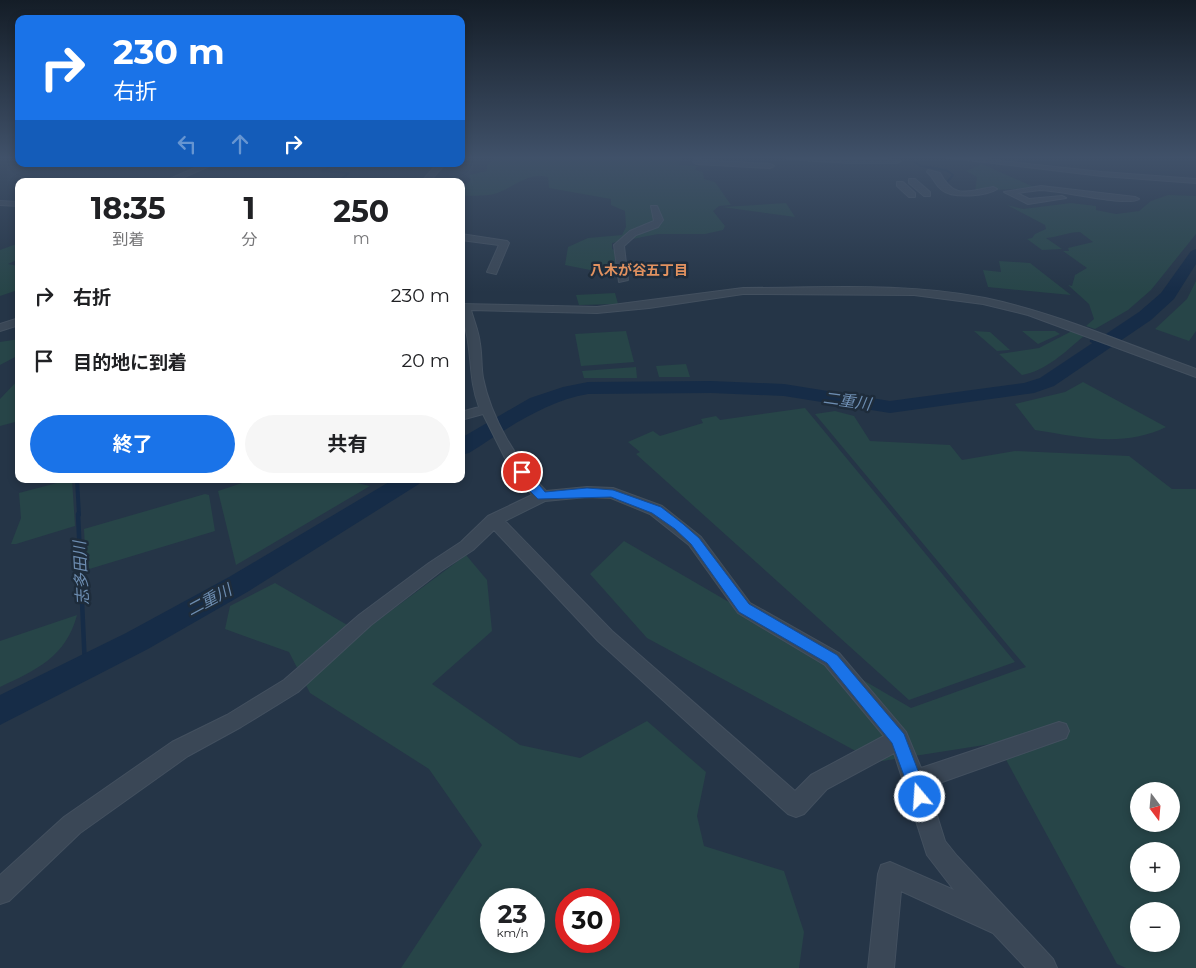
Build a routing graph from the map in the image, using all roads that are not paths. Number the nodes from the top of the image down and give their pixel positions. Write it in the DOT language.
graph roads {
  1 [pos="0,203"];
  2 [pos="15,204"];
  3 [pos="654,208"];
  4 [pos="465,238"];
  5 [pos="492,272"];
  6 [pos="623,280"];
  7 [pos="465,307"];
  8 [pos="465,310"];
  9 [pos="15,322"];
  10 [pos="0,328"];
  11 [pos="1196,373"];
  12 [pos="490,414"];
  13 [pos="465,416"];
  14 [pos="542,496"];
  15 [pos="494,520"];
  16 [pos="1059,731"];
  17 [pos="898,739"];
  18 [pos="915,780"];
  19 [pos="0,892"];
  20 [pos="999,922"];
  21 [pos="882,968"];
  22 [pos="1044,968"];
  1 -- 2 [label="street"];
  3 -- 6 [label="street"];
  4 -- 5 [label="street"];
  7 -- 11 [label="street"];
  8 -- 12 [label="street"];
  9 -- 10 [label="street"];
  12 -- 13 [label="street"];
  12 -- 14 [label="street"];
  14 -- 15 [label="street"];
  14 -- 17 [label="street"];
  15 -- 17 [label="street"];
  15 -- 19 [label="street"];
  16 -- 18 [label="street"];
  17 -- 18 [label="street"];
  18 -- 20 [label="street"];
  20 -- 21 [label="street"];
  20 -- 22 [label="street"];
}
